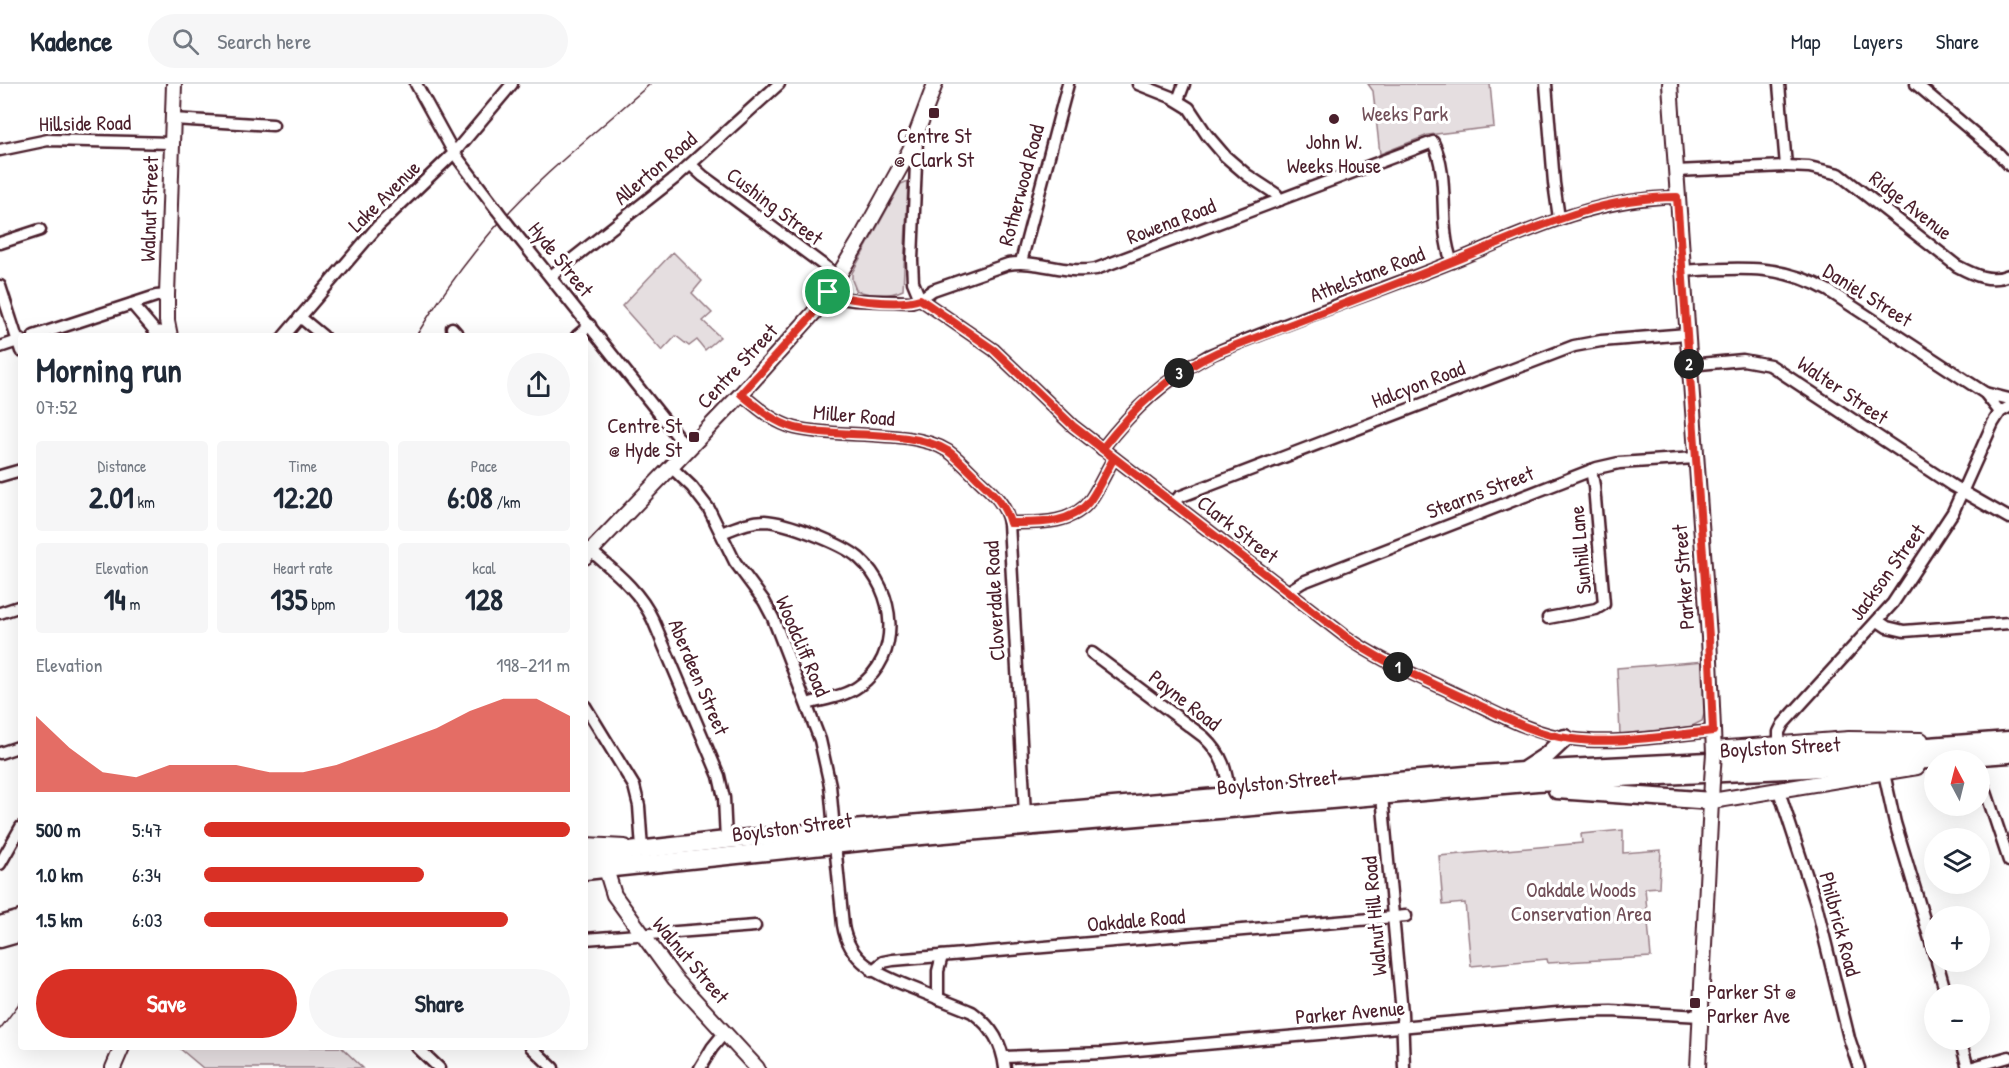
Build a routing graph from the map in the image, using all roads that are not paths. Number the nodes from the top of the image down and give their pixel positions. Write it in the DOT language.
graph roads {
  1 [pos="174,84"];
  2 [pos="416,84"];
  3 [pos="512,84"];
  4 [pos="779,84"];
  5 [pos="935,84"];
  6 [pos="1068,84"];
  7 [pos="1138,84"];
  8 [pos="1184,84"];
  9 [pos="1546,84"];
  10 [pos="1670,84"];
  11 [pos="1779,84"];
  12 [pos="1916,84"];
  13 [pos="1178,100"];
  14 [pos="173,119"];
  15 [pos="273,125"];
  16 [pos="918,133"];
  17 [pos="172,143"];
  18 [pos="0,150"];
  19 [pos="454,153"];
  20 [pos="691,165"];
  21 [pos="2009,165"];
  22 [pos="1786,166"];
  23 [pos="1676,171"];
  24 [pos="1677,197"];
  25 [pos="1281,200"];
  26 [pos="1559,218"];
  27 [pos="40,230"];
  28 [pos="0,243"];
  29 [pos="1021,262"];
  30 [pos="1452,262"];
  31 [pos="1682,271"];
  32 [pos="2009,275"];
  33 [pos="550,276"];
  34 [pos="838,276"];
  35 [pos="0,286"];
  36 [pos="828,292"];
  37 [pos="167,295"];
  38 [pos="920,299"];
  39 [pos="132,304"];
  40 [pos="300,317"];
  41 [pos="590,326"];
  42 [pos="43,333"];
  43 [pos="165,333"];
  44 [pos="170,333"];
  45 [pos="287,333"];
  46 [pos="319,333"];
  47 [pos="581,333"];
  48 [pos="1687,334"];
  49 [pos="18,338"];
  50 [pos="18,344"];
  51 [pos="0,347"];
  52 [pos="1689,365"];
  53 [pos="1985,393"];
  54 [pos="741,394"];
  55 [pos="2009,399"];
  56 [pos="2005,410"];
  57 [pos="690,448"];
  58 [pos="1102,449"];
  59 [pos="1114,458"];
  60 [pos="1695,458"];
  61 [pos="671,467"];
  62 [pos="1591,470"];
  63 [pos="18,471"];
  64 [pos="0,476"];
  65 [pos="1963,492"];
  66 [pos="1173,504"];
  67 [pos="2009,518"];
  68 [pos="1010,523"];
  69 [pos="721,533"];
  70 [pos="588,554"];
  71 [pos="1287,592"];
  72 [pos="18,607"];
  73 [pos="0,612"];
  74 [pos="1548,618"];
  75 [pos="1878,621"];
  76 [pos="2009,623"];
  77 [pos="1092,653"];
  78 [pos="807,704"];
  79 [pos="588,711"];
  80 [pos="1713,731"];
  81 [pos="1564,738"];
  82 [pos="2009,739"];
  83 [pos="1779,745"];
  84 [pos="18,747"];
  85 [pos="1947,750"];
  86 [pos="1978,750"];
  87 [pos="1714,751"];
  88 [pos="0,753"];
  89 [pos="1990,753"];
  90 [pos="1924,754"];
  91 [pos="2009,754"];
  92 [pos="1924,758"];
  93 [pos="1924,766"];
  94 [pos="1522,771"];
  95 [pos="1884,773"];
  96 [pos="1503,786"];
  97 [pos="1779,791"];
  98 [pos="1230,796"];
  99 [pos="1382,796"];
  100 [pos="1712,801"];
  101 [pos="1990,804"];
  102 [pos="1025,814"];
  103 [pos="18,832"];
  104 [pos="835,837"];
  105 [pos="726,840"];
  106 [pos="588,845"];
  107 [pos="642,849"];
  108 [pos="588,856"];
  109 [pos="2009,861"];
  110 [pos="0,864"];
  111 [pos="593,872"];
  112 [pos="1406,916"];
  113 [pos="1394,917"];
  114 [pos="1924,919"];
  115 [pos="18,920"];
  116 [pos="0,925"];
  117 [pos="755,926"];
  118 [pos="18,934"];
  119 [pos="642,935"];
  120 [pos="0,939"];
  121 [pos="588,939"];
  122 [pos="942,956"];
  123 [pos="872,971"];
  124 [pos="938,999"];
  125 [pos="1701,1016"];
  126 [pos="1403,1027"];
  127 [pos="725,1032"];
  128 [pos="121,1050"];
  129 [pos="420,1050"];
  130 [pos="534,1050"];
  131 [pos="1963,1050"];
  132 [pos="2009,1057"];
  133 [pos="1004,1063"];
  134 [pos="113,1068"];
  135 [pos="439,1068"];
  136 [pos="553,1068"];
  137 [pos="700,1068"];
  138 [pos="757,1068"];
  139 [pos="1404,1068"];
  140 [pos="1698,1068"];
  141 [pos="1859,1068"];
  142 [pos="1969,1068"];
  1 -- 14 [label="main road, Walnut Street"];
  2 -- 19 [label="street, Hyde Street"];
  3 -- 19 [label="street, Lake Avenue"];
  4 -- 20 [label="street, Allerton Road"];
  5 -- 16 [label="main road, Centre Street"];
  6 -- 29 [label="street, Rotherwood Road"];
  7 -- 13 [label="street"];
  8 -- 13 [label="street"];
  9 -- 26 [label="street"];
  10 -- 23 [label="main road, Parker Street"];
  11 -- 22 [label="street"];
  12 -- 21 [label="street"];
  13 -- 25 [label="street"];
  14 -- 15 [label="street"];
  14 -- 17 [label="main road, Walnut Street"];
  16 -- 34 [label="main road, Centre Street"];
  16 -- 38 [label="street"];
  17 -- 18 [label="street, Hillside Road"];
  17 -- 37 [label="main road, Walnut Street"];
  19 -- 33 [label="street, Hyde Street, bridge"];
  19 -- 40 [label="street, Lake Avenue"];
  20 -- 33 [label="street, Allerton Road"];
  20 -- 34 [label="street, Cushing Street"];
  22 -- 23 [label="street, Ridge Avenue"];
  22 -- 32 [label="street, Ridge Avenue"];
  23 -- 24 [label="main road, Parker Street"];
  24 -- 26 [label="street, Athelstane Road"];
  24 -- 31 [label="main road, Parker Street"];
  25 -- 29 [label="street, Rowena Road"];
  25 -- 30 [label="street, Rowena Road"];
  26 -- 30 [label="street, Athelstane Road"];
  27 -- 28 [label="street"];
  29 -- 38 [label="street, Rowena Road"];
  30 -- 58 [label="street, Athelstane Road"];
  31 -- 48 [label="main road, Parker Street"];
  31 -- 53 [label="street, Daniel Street"];
  33 -- 41 [label="street, Hyde Street"];
  34 -- 36 [label="main road, Centre Street"];
  35 -- 49 [label="street"];
  36 -- 38 [label="street"];
  36 -- 54 [label="main road, Centre Street"];
  37 -- 39 [label="street"];
  37 -- 44 [label="main road, Walnut Street"];
  38 -- 58 [label="street, Clark Street"];
  39 -- 42 [label="street"];
  39 -- 43 [label="street"];
  40 -- 45 [label="street, Lake Avenue"];
  40 -- 46 [label="street"];
  41 -- 47 [label="street"];
  41 -- 57 [label="street, Hyde Street"];
  48 -- 52 [label="main road, Parker Street"];
  48 -- 66 [label="street, Halcyon Road"];
  50 -- 51 [label="street"];
  52 -- 60 [label="main road, Parker Street"];
  52 -- 65 [label="street, Walter Street"];
  53 -- 55 [label="street, Daniel Street"];
  53 -- 56 [label="street, Daniel Street"];
  54 -- 57 [label="main road, Centre Street"];
  54 -- 68 [label="street, Miller Road"];
  56 -- 65 [label="street, Jackson Street"];
  57 -- 61 [label="main road, Centre Street"];
  58 -- 59 [label="street, Clark Street"];
  59 -- 66 [label="street, Clark Street"];
  59 -- 68 [label="street, Cloverdale Road"];
  60 -- 62 [label="street, Stearns Street"];
  60 -- 80 [label="main road, Parker Street"];
  61 -- 69 [label="street, Woodcliff Road"];
  61 -- 70 [label="main road, Centre Street"];
  62 -- 71 [label="street, Stearns Street"];
  62 -- 74 [label="street, Sunhill Lane"];
  63 -- 64 [label="street"];
  65 -- 67 [label="street, Walter Street"];
  65 -- 75 [label="street, Jackson Street"];
  66 -- 71 [label="street, Clark Street"];
  68 -- 102 [label="street, Cloverdale Road"];
  69 -- 78 [label="street, Woodcliff Road"];
  69 -- 78 [label="street"];
  70 -- 105 [label="street, Aberdeen Street"];
  71 -- 81 [label="street, Clark Street"];
  72 -- 73 [label="street"];
  75 -- 76 [label="street"];
  75 -- 83 [label="street, Jackson Street"];
  77 -- 98 [label="street, Payne Road"];
  78 -- 104 [label="street, Woodcliff Road"];
  79 -- 107 [label="street"];
  80 -- 81 [label="street, Boylston Street"];
  80 -- 87 [label="main road, Parker Street"];
  81 -- 94 [label="highway"];
  82 -- 86 [label="highway, Boylston Street"];
  83 -- 85 [label="main road, Boylston Street"];
  83 -- 87 [label="main road, Boylston Street"];
  84 -- 88 [label="street"];
  87 -- 100 [label="main road, Parker Street, bridge"];
  89 -- 91 [label="highway, Boylston Street"];
  90 -- 94 [label="highway, Boylston Street"];
  92 -- 96 [label="highway, Boylston Street"];
  93 -- 95 [label="main road, Boylston Street"];
  94 -- 98 [label="highway, Boylston Street"];
  95 -- 97 [label="main road, Boylston Street"];
  95 -- 114 [label="street"];
  96 -- 99 [label="highway, Boylston Street"];
  96 -- 100 [label="highway"];
  97 -- 100 [label="main road, Boylston Street"];
  97 -- 141 [label="street, Philbrick Road"];
  98 -- 102 [label="highway, Boylston Street"];
  99 -- 104 [label="highway, Boylston Street"];
  99 -- 113 [label="street, Walnut Hill Road"];
  100 -- 125 [label="main road, Parker Street"];
  101 -- 109 [label="street"];
  102 -- 104 [label="highway, Boylston Street"];
  103 -- 110 [label="street"];
  104 -- 105 [label="highway, Boylston Street"];
  104 -- 111 [label="highway, Boylston Street"];
  104 -- 123 [label="street, Woodcliff Road"];
  105 -- 107 [label="highway, Boylston Street"];
  106 -- 107 [label="main road"];
  107 -- 108 [label="highway, Boylston Street"];
  111 -- 119 [label="main road, Walnut Street"];
  112 -- 113 [label="street, Oakdale Road"];
  113 -- 122 [label="street, Oakdale Road"];
  113 -- 126 [label="street, Walnut Hill Road"];
  115 -- 116 [label="highway"];
  117 -- 119 [label="street"];
  118 -- 120 [label="highway"];
  119 -- 121 [label="street"];
  119 -- 127 [label="main road, Walnut Street"];
  122 -- 123 [label="street, Oakdale Road"];
  122 -- 124 [label="street"];
  123 -- 124 [label="street, Woodcliff Road"];
  124 -- 133 [label="street, Woodcliff Road"];
  125 -- 126 [label="street, Parker Avenue"];
  125 -- 140 [label="main road, Parker Street"];
  126 -- 133 [label="street, Parker Avenue"];
  126 -- 139 [label="street, Walnut Hill Road"];
  127 -- 137 [label="street"];
  127 -- 138 [label="main road, Walnut Street"];
  128 -- 134 [label="main road"];
  129 -- 135 [label="street"];
  130 -- 136 [label="street"];
  131 -- 142 [label="street"];
  132 -- 142 [label="street"];
}
